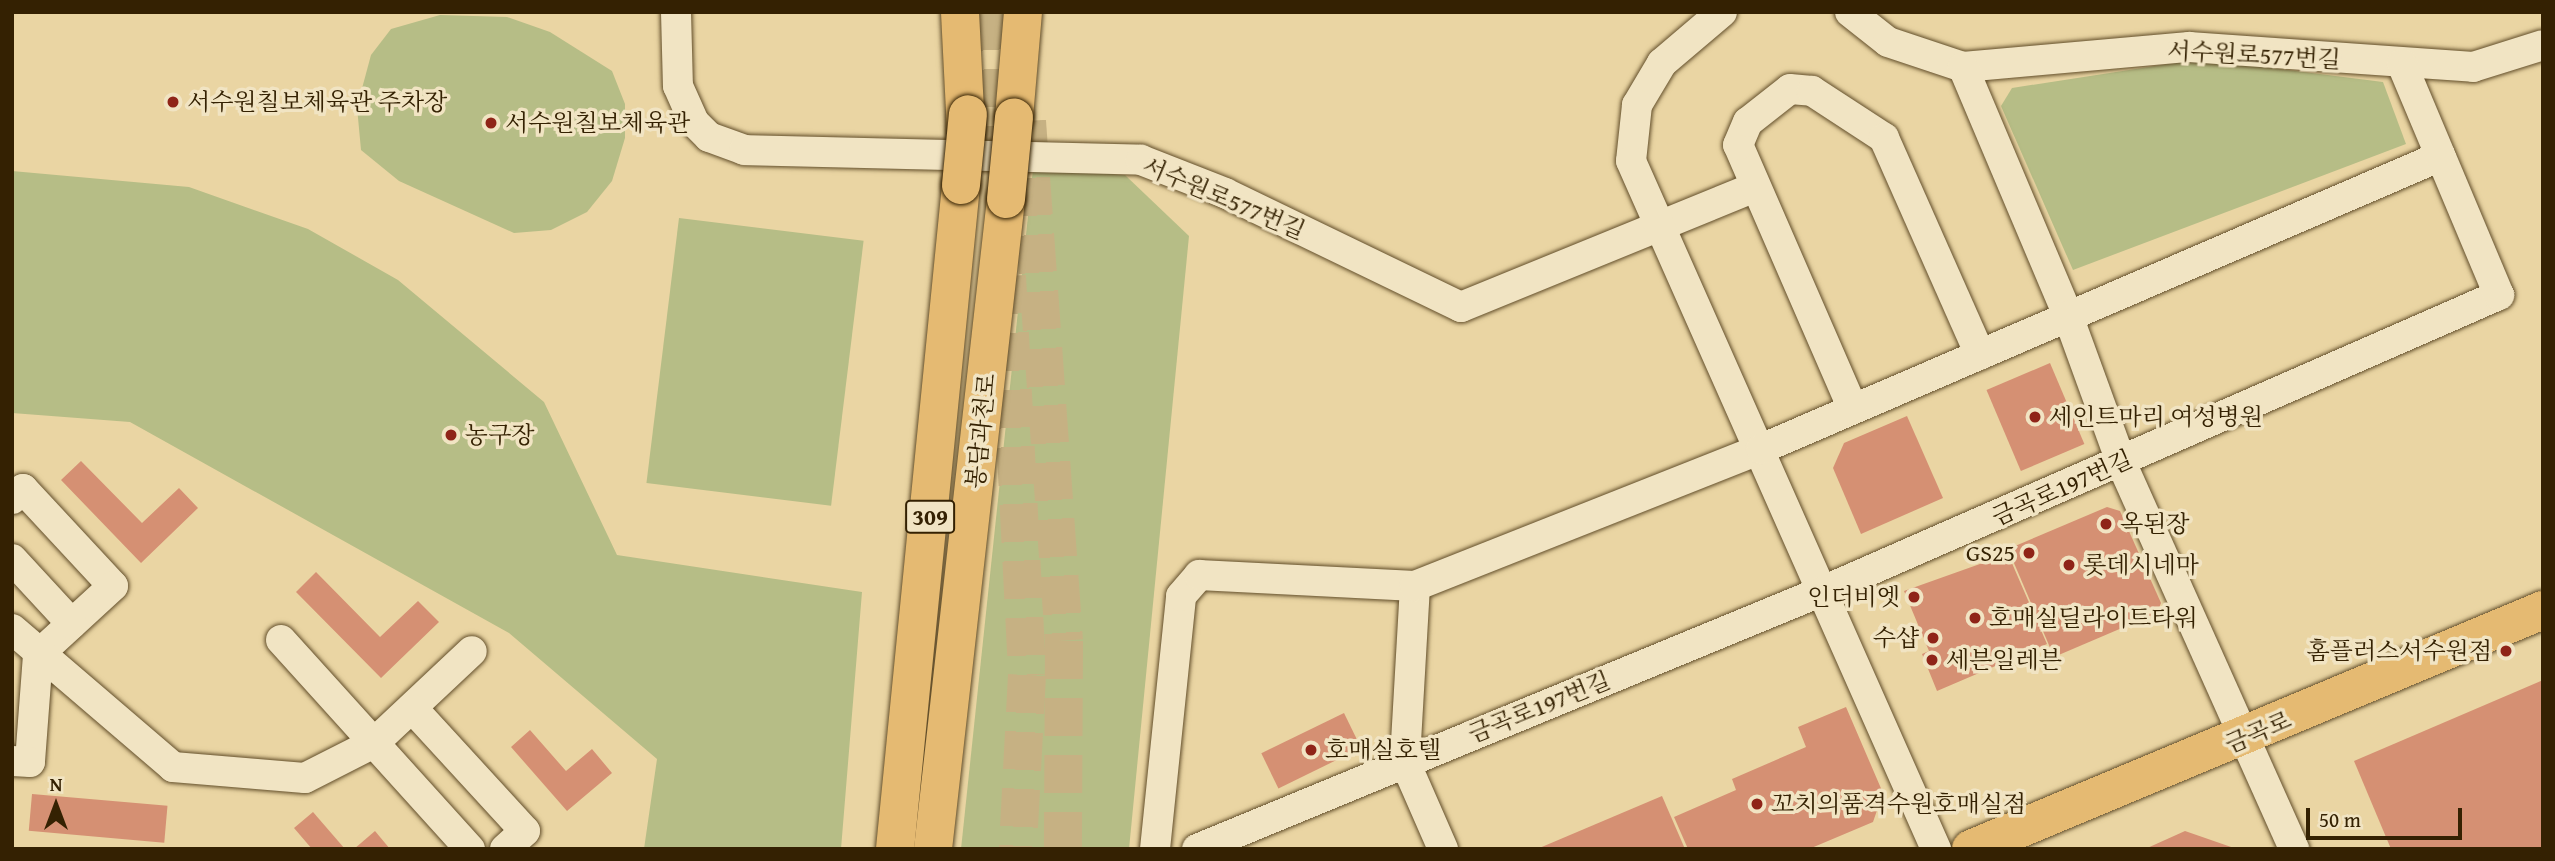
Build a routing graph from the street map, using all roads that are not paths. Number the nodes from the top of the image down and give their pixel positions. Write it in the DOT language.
graph roads {
  1 [pos="676,12"];
  2 [pos="960,12"];
  3 [pos="978,12"];
  4 [pos="1023,12"];
  5 [pos="1722,12"];
  6 [pos="1850,12"];
  7 [pos="2543,45"];
  8 [pos="2402,64"];
  9 [pos="2473,67"];
  10 [pos="1963,68"];
  11 [pos="2419,104"];
  12 [pos="967,122"];
  13 [pos="2441,156"];
  14 [pos="1752,188"];
  15 [pos="1659,222"];
  16 [pos="2068,316"];
  17 [pos="1980,355"];
  18 [pos="1853,409"];
  19 [pos="1761,449"];
  20 [pos="2121,462"];
  21 [pos="12,499"];
  22 [pos="12,559"];
  23 [pos="1415,586"];
  24 [pos="1825,590"];
  25 [pos="2543,610"];
  26 [pos="72,624"];
  27 [pos="12,629"];
  28 [pos="281,640"];
  29 [pos="472,651"];
  30 [pos="38,655"];
  31 [pos="23,701"];
  32 [pos="414,710"];
  33 [pos="2244,739"];
  34 [pos="374,743"];
  35 [pos="12,761"];
  36 [pos="1405,762"];
  37 [pos="470,849"];
  38 [pos="505,849"];
  39 [pos="895,849"];
  40 [pos="933,849"];
  41 [pos="1155,849"];
  42 [pos="1197,849"];
  43 [pos="1443,849"];
  44 [pos="1936,849"];
  45 [pos="1971,849"];
  46 [pos="2294,849"];
  1 -- 15 [label="street, 서수원로577번길"];
  2 -- 12 [label="main road"];
  3 -- 12 [label="main road, 봉담과천로 / 309"];
  4 -- 40 [label="main road, 봉담과천로 / 309, bridge"];
  5 -- 15 [label="street"];
  6 -- 10 [label="street, 서수원로577번길"];
  7 -- 9 [label="street, 서수원로577번길"];
  8 -- 9 [label="street, 서수원로577번길"];
  8 -- 10 [label="street, 서수원로577번길"];
  8 -- 11 [label="street, 금곡로197번길"];
  9 -- 11 [label="street"];
  10 -- 16 [label="street"];
  11 -- 13 [label="street, 금곡로197번길"];
  12 -- 39 [label="main road, 봉담과천로 / 309, bridge"];
  13 -- 16 [label="street"];
  13 -- 20 [label="street, 금곡로197번길"];
  14 -- 15 [label="street, 서수원로577번길"];
  14 -- 17 [label="street"];
  14 -- 18 [label="street"];
  15 -- 19 [label="street"];
  16 -- 17 [label="street"];
  16 -- 20 [label="street"];
  17 -- 18 [label="street"];
  18 -- 19 [label="street"];
  19 -- 23 [label="street"];
  19 -- 24 [label="street"];
  20 -- 24 [label="street, 금곡로197번길"];
  20 -- 33 [label="street"];
  21 -- 26 [label="street"];
  22 -- 26 [label="street"];
  23 -- 36 [label="street"];
  23 -- 41 [label="street"];
  24 -- 36 [label="street, 금곡로197번길"];
  24 -- 44 [label="street"];
  25 -- 33 [label="main road, 금곡로"];
  26 -- 30 [label="street"];
  27 -- 30 [label="street"];
  28 -- 34 [label="street"];
  29 -- 32 [label="street"];
  30 -- 31 [label="street"];
  30 -- 34 [label="street"];
  31 -- 35 [label="street"];
  32 -- 34 [label="street"];
  32 -- 38 [label="street"];
  33 -- 45 [label="main road, 금곡로"];
  33 -- 46 [label="street"];
  34 -- 37 [label="street"];
  36 -- 42 [label="street, 금곡로197번길"];
  36 -- 43 [label="street"];
}
